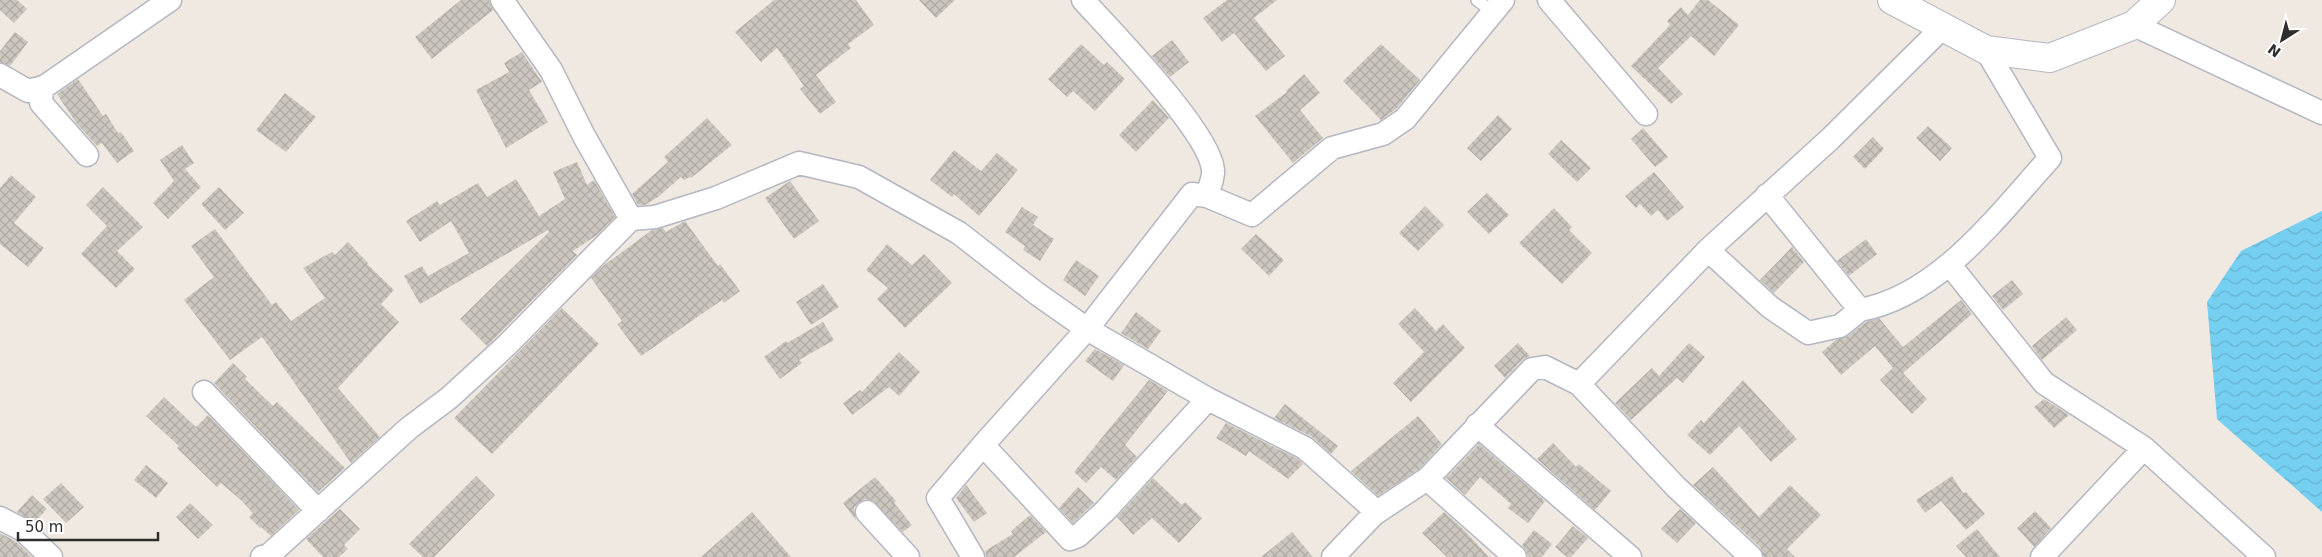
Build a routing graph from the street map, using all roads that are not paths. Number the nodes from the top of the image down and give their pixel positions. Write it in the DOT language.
graph roads {
  1 [pos="170,0"];
  2 [pos="502,0"];
  3 [pos="1084,0"];
  4 [pos="1549,0"];
  5 [pos="1892,0"];
  6 [pos="2161,0"];
  7 [pos="1491,4"];
  8 [pos="2134,25"];
  9 [pos="1943,27"];
  10 [pos="1986,50"];
  11 [pos="0,75"];
  12 [pos="42,88"];
  13 [pos="2322,113"];
  14 [pos="1646,114"];
  15 [pos="87,155"];
  16 [pos="1768,194"];
  17 [pos="1208,196"];
  18 [pos="631,219"];
  19 [pos="1708,250"];
  20 [pos="1950,265"];
  21 [pos="1860,310"];
  22 [pos="1087,329"];
  23 [pos="1579,384"];
  24 [pos="204,392"];
  25 [pos="1208,399"];
  26 [pos="1477,425"];
  27 [pos="983,445"];
  28 [pos="2144,448"];
  29 [pos="1427,479"];
  30 [pos="318,512"];
  31 [pos="867,512"];
  32 [pos="1374,514"];
  33 [pos="0,518"];
  34 [pos="2251,552"];
  35 [pos="51,557"];
  36 [pos="262,557"];
  37 [pos="908,557"];
  38 [pos="973,557"];
  39 [pos="1332,557"];
  40 [pos="1515,557"];
  41 [pos="1630,557"];
  42 [pos="1751,557"];
  43 [pos="2042,557"];
  1 -- 12 [label="street"];
  2 -- 18 [label="street"];
  3 -- 17 [label="street"];
  4 -- 14 [label="street"];
  5 -- 9 [label="street"];
  6 -- 8 [label="street"];
  7 -- 17 [label="street"];
  8 -- 10 [label="street"];
  8 -- 13 [label="street"];
  9 -- 10 [label="street"];
  9 -- 16 [label="street"];
  10 -- 20 [label="street"];
  11 -- 12 [label="street"];
  12 -- 15 [label="street"];
  16 -- 19 [label="street"];
  16 -- 21 [label="street"];
  17 -- 22 [label="street"];
  18 -- 22 [label="street"];
  18 -- 30 [label="street"];
  19 -- 21 [label="street"];
  19 -- 23 [label="street"];
  20 -- 21 [label="street"];
  20 -- 28 [label="street"];
  22 -- 25 [label="street"];
  22 -- 27 [label="street"];
  23 -- 26 [label="street"];
  23 -- 42 [label="street"];
  24 -- 30 [label="street"];
  25 -- 27 [label="street"];
  25 -- 32 [label="street"];
  26 -- 29 [label="street"];
  26 -- 41 [label="street"];
  27 -- 38 [label="street"];
  28 -- 34 [label="street"];
  28 -- 43 [label="street"];
  29 -- 32 [label="street"];
  29 -- 40 [label="street"];
  30 -- 36 [label="street"];
  31 -- 37 [label="street"];
  32 -- 39 [label="street"];
  33 -- 35 [label="street"];
}
